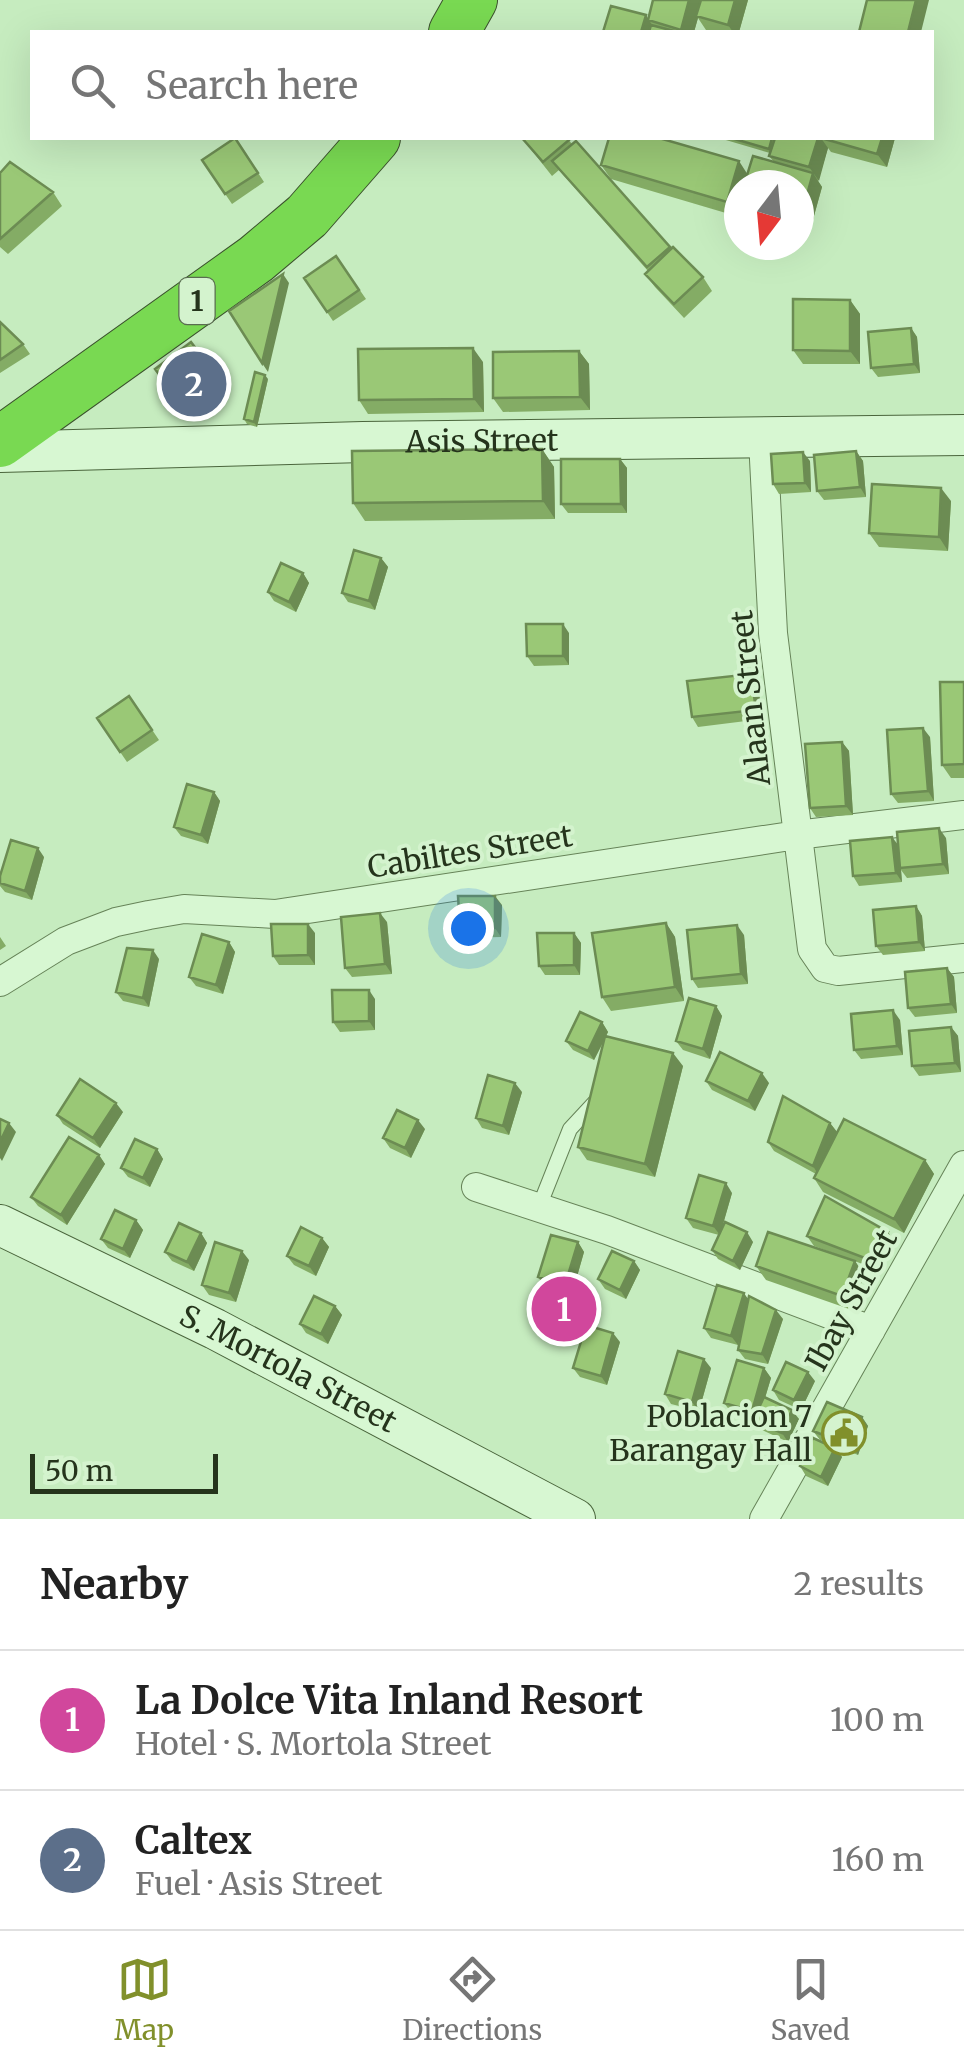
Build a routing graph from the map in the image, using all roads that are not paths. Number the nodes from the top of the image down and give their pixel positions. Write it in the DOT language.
graph roads {
  1 [pos="472,0"];
  2 [pos="455,30"];
  3 [pos="373,140"];
  4 [pos="964,435"];
  5 [pos="763,440"];
  6 [pos="0,442"];
  7 [pos="0,452"];
  8 [pos="964,815"];
  9 [pos="797,835"];
  10 [pos="964,958"];
  11 [pos="0,982"];
  12 [pos="596,1102"];
  13 [pos="964,1164"];
  14 [pos="476,1187"];
  15 [pos="540,1207"];
  16 [pos="0,1224"];
  17 [pos="871,1330"];
  18 [pos="575,1519"];
  19 [pos="764,1519"];
  1 -- 2 [label="highway"];
  3 -- 6 [label="highway, 1"];
  4 -- 5 [label="main road, Asis Street"];
  5 -- 7 [label="main road, Asis Street"];
  5 -- 9 [label="street, Alaan Street"];
  8 -- 9 [label="street, Cabiltes Street"];
  9 -- 10 [label="street, Alaan Street"];
  9 -- 11 [label="street, Cabiltes Street"];
  12 -- 15 [label="lane"];
  13 -- 17 [label="street, Ibay Street"];
  14 -- 15 [label="street"];
  15 -- 17 [label="street"];
  16 -- 18 [label="main road, S. Mortola Street"];
  17 -- 19 [label="street, Ibay Street"];
}
